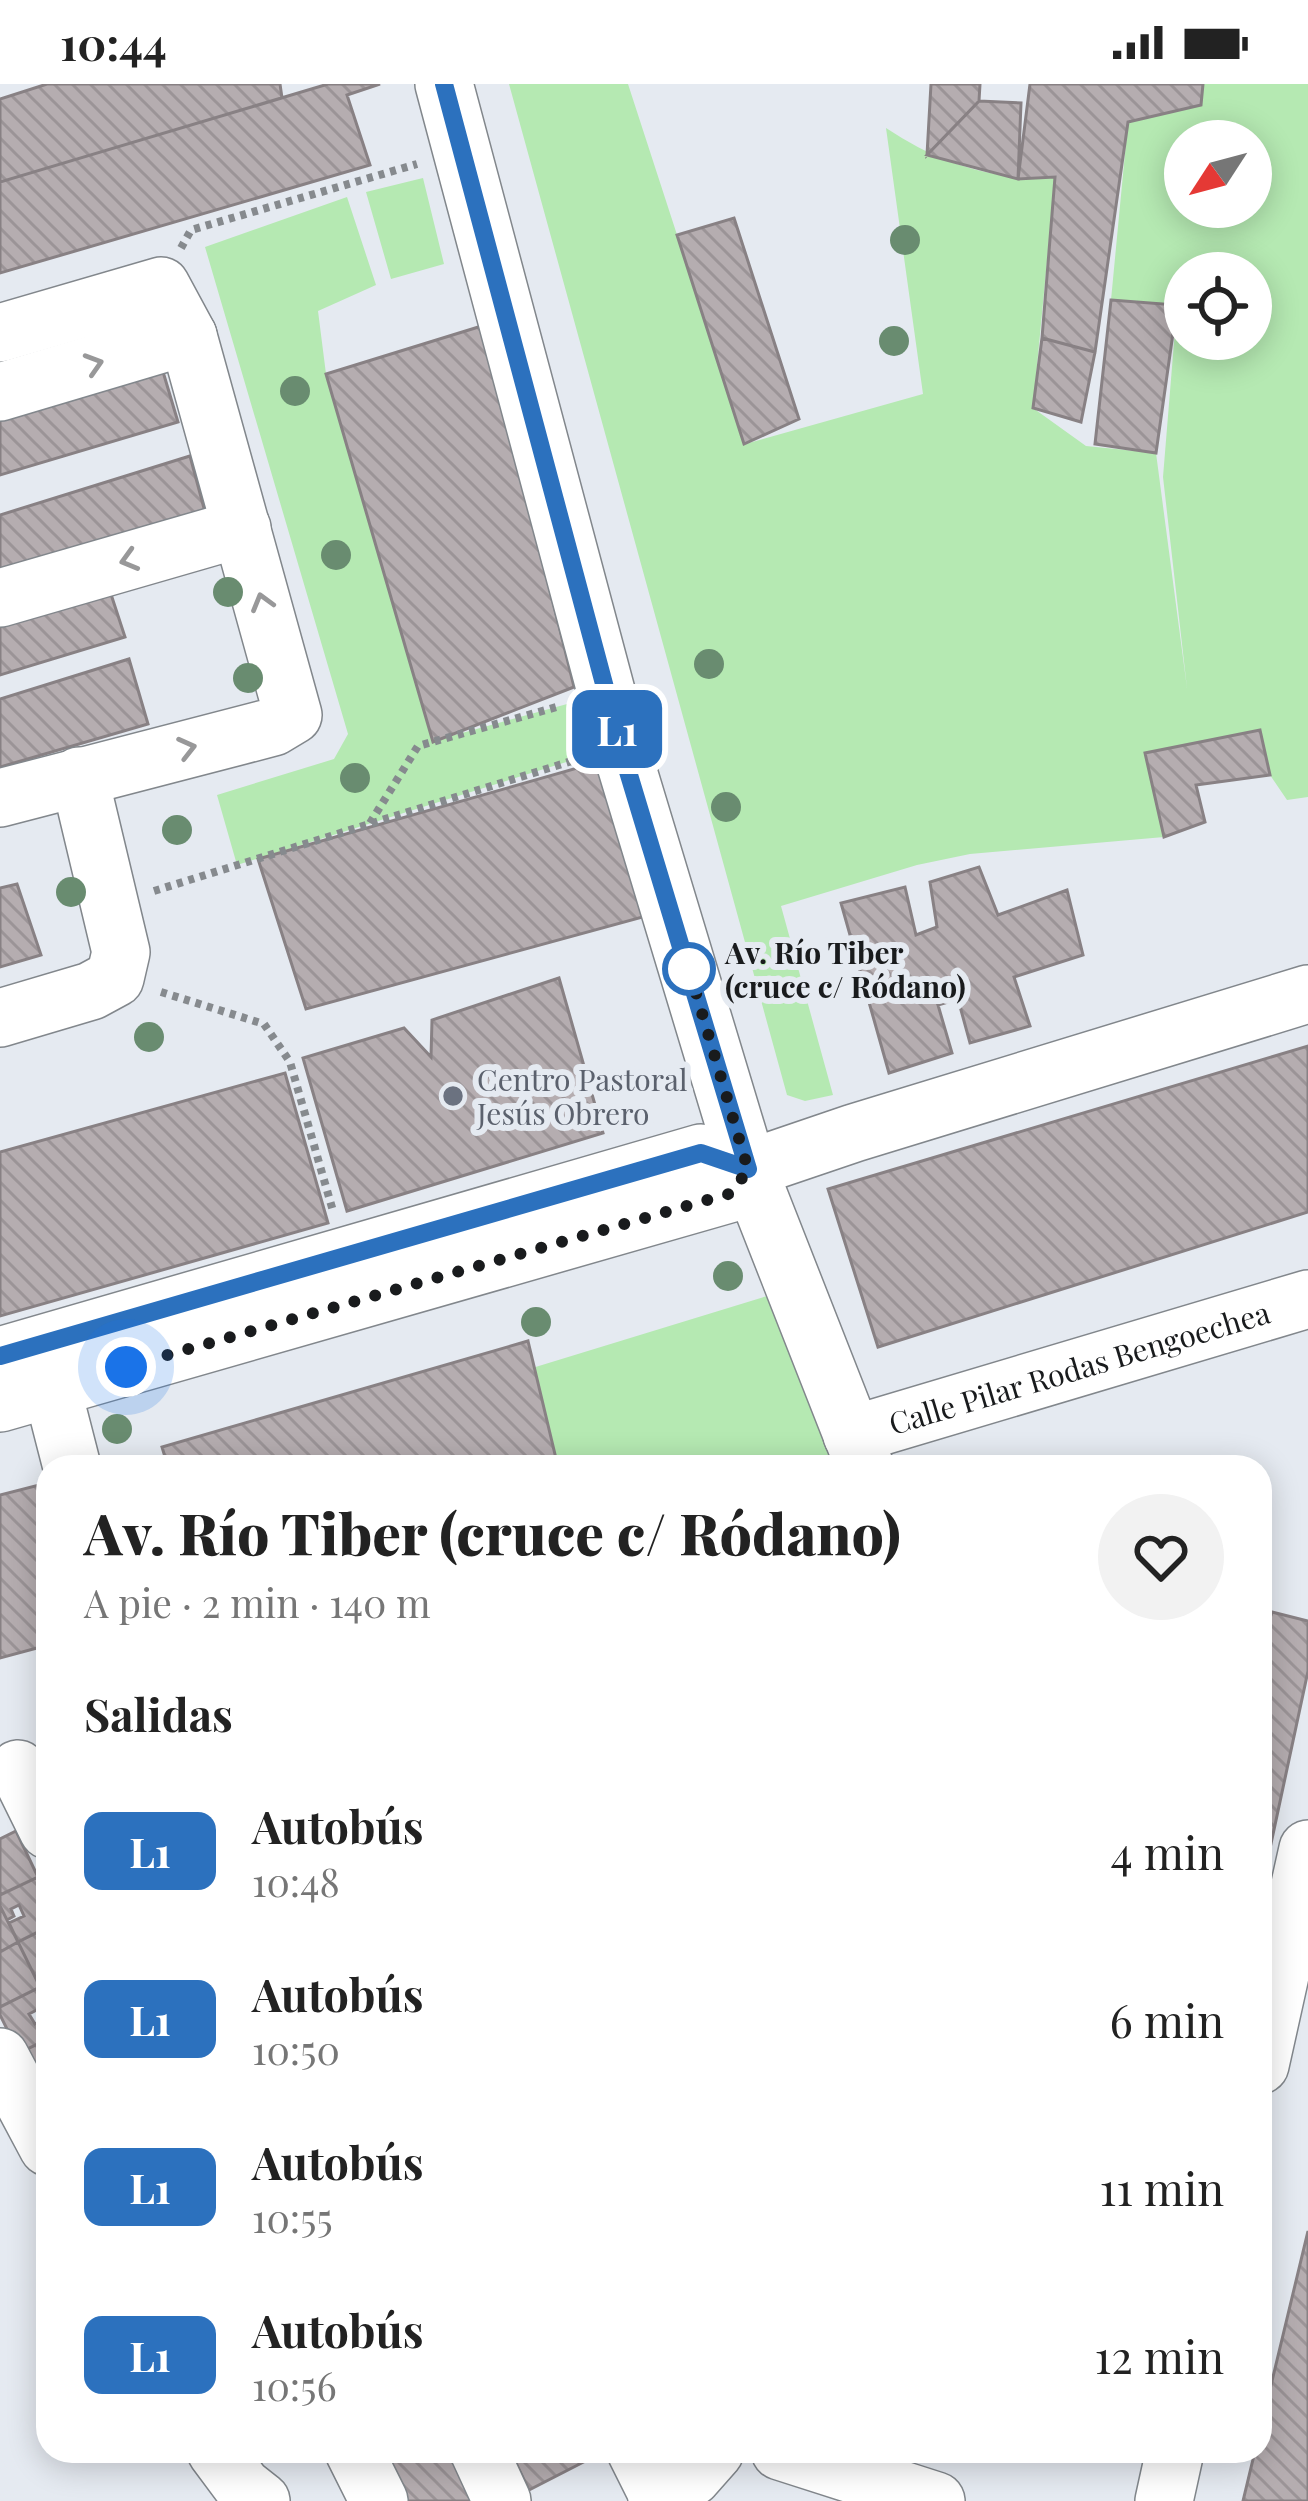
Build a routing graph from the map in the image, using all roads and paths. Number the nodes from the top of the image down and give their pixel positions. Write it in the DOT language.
graph roads {
  1 [pos="444,84"];
  2 [pos="431,160"];
  3 [pos="191,230"];
  4 [pos="0,334"];
  5 [pos="188,336"];
  6 [pos="0,392"];
  7 [pos="242,528"];
  8 [pos="0,598"];
  9 [pos="578,701"];
  10 [pos="556,766"];
  11 [pos="79,776"];
  12 [pos="0,797"];
  13 [pos="369,824"];
  14 [pos="143,895"];
  15 [pos="115,978"];
  16 [pos="1308,994"];
  17 [pos="0,1018"];
  18 [pos="748,1169"];
  19 [pos="335,1219"];
  20 [pos="1308,1299"];
  21 [pos="23,1373"];
  22 [pos="859,1451"];
  23 [pos="66,1455"];
  24 [pos="22,1767"];
  25 [pos="36,1801"];
  26 [pos="1308,1849"];
  27 [pos="1272,2012"];
  28 [pos="0,2057"];
  29 [pos="36,2124"];
  30 [pos="225,2463"];
  31 [pos="360,2463"];
  32 [pos="485,2463"];
  33 [pos="704,2463"];
  34 [pos="817,2463"];
  35 [pos="1172,2463"];
  36 [pos="651,2484"];
  37 [pos="261,2501"];
  38 [pos="379,2501"];
  39 [pos="502,2501"];
  40 [pos="936,2501"];
  41 [pos="1164,2501"];
  1 -- 18 [label="street"];
  2 -- 3 [label="path"];
  4 -- 5 [label="street"];
  6 -- 5 [label="street, one-way"];
  5 -- 7 [label="street"];
  7 -- 8 [label="street, one-way"];
  11 -- 7 [label="street, one-way"];
  9 -- 13 [label="path"];
  10 -- 13 [label="path"];
  11 -- 12 [label="street"];
  11 -- 15 [label="street"];
  13 -- 14 [label="path"];
  15 -- 17 [label="street"];
  15 -- 19 [label="path"];
  16 -- 18 [label="street"];
  18 -- 21 [label="street"];
  18 -- 22 [label="street"];
  20 -- 22 [label="street, Calle Pilar Rodas Bengoechea"];
  21 -- 23 [label="street"];
  24 -- 25 [label="street"];
  26 -- 27 [label="street"];
  28 -- 29 [label="street"];
  30 -- 37 [label="street"];
  31 -- 38 [label="street"];
  32 -- 39 [label="street"];
  33 -- 36 [label="street"];
  34 -- 40 [label="street"];
  35 -- 41 [label="street"];
}
